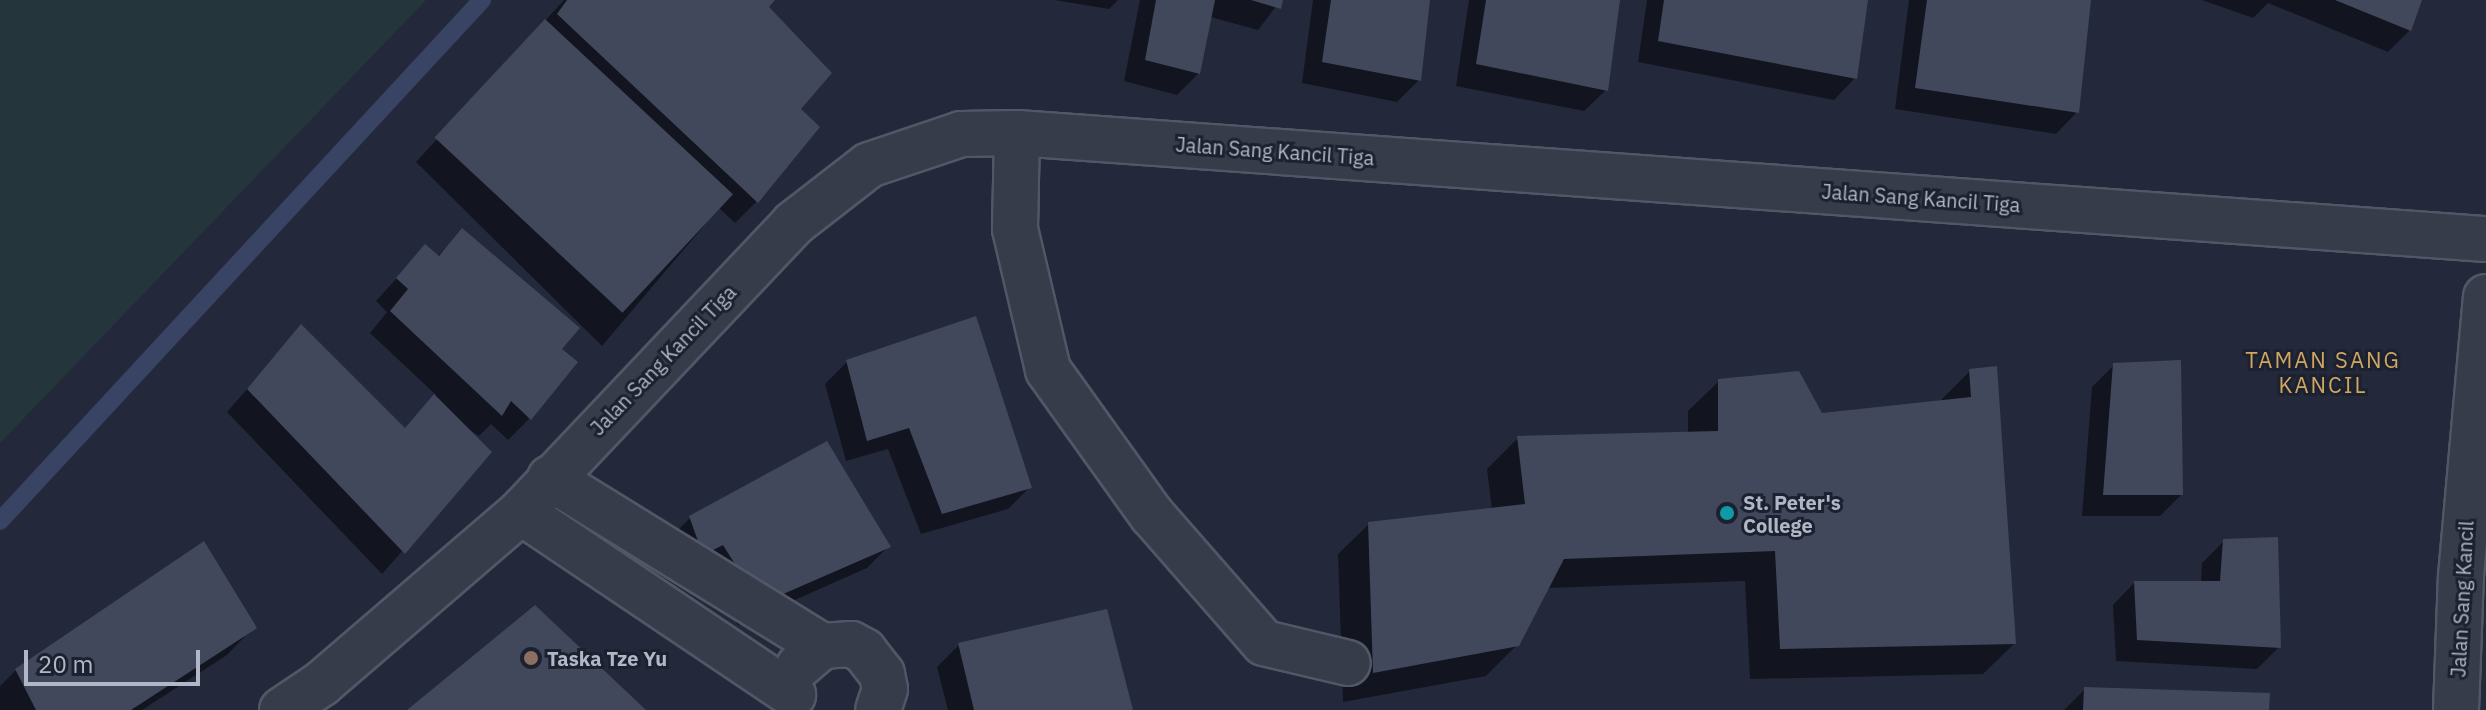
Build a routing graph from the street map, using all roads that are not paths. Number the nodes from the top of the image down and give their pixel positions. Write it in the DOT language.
graph roads {
  1 [pos="1017,133"];
  2 [pos="2486,239"];
  3 [pos="2486,297"];
  4 [pos="2481,390"];
  5 [pos="550,478"];
  6 [pos="521,512"];
  7 [pos="822,646"];
  8 [pos="1348,663"];
  9 [pos="796,702"];
  10 [pos="282,710"];
  11 [pos="878,710"];
  12 [pos="2456,710"];
  1 -- 2 [label="street, Jalan Sang Kancil Tiga"];
  1 -- 5 [label="street, Jalan Sang Kancil Tiga"];
  1 -- 8 [label="street"];
  3 -- 4 [label="street, Jalan Sang Kancil"];
  4 -- 12 [label="street, Jalan Sang Kancil"];
  5 -- 6 [label="street, Jalan Sang Kancil Tiga"];
  5 -- 7 [label="street"];
  6 -- 9 [label="street"];
  6 -- 10 [label="street, Jalan Sang Kancil Tiga"];
  7 -- 9 [label="street"];
  7 -- 11 [label="street"];
}
